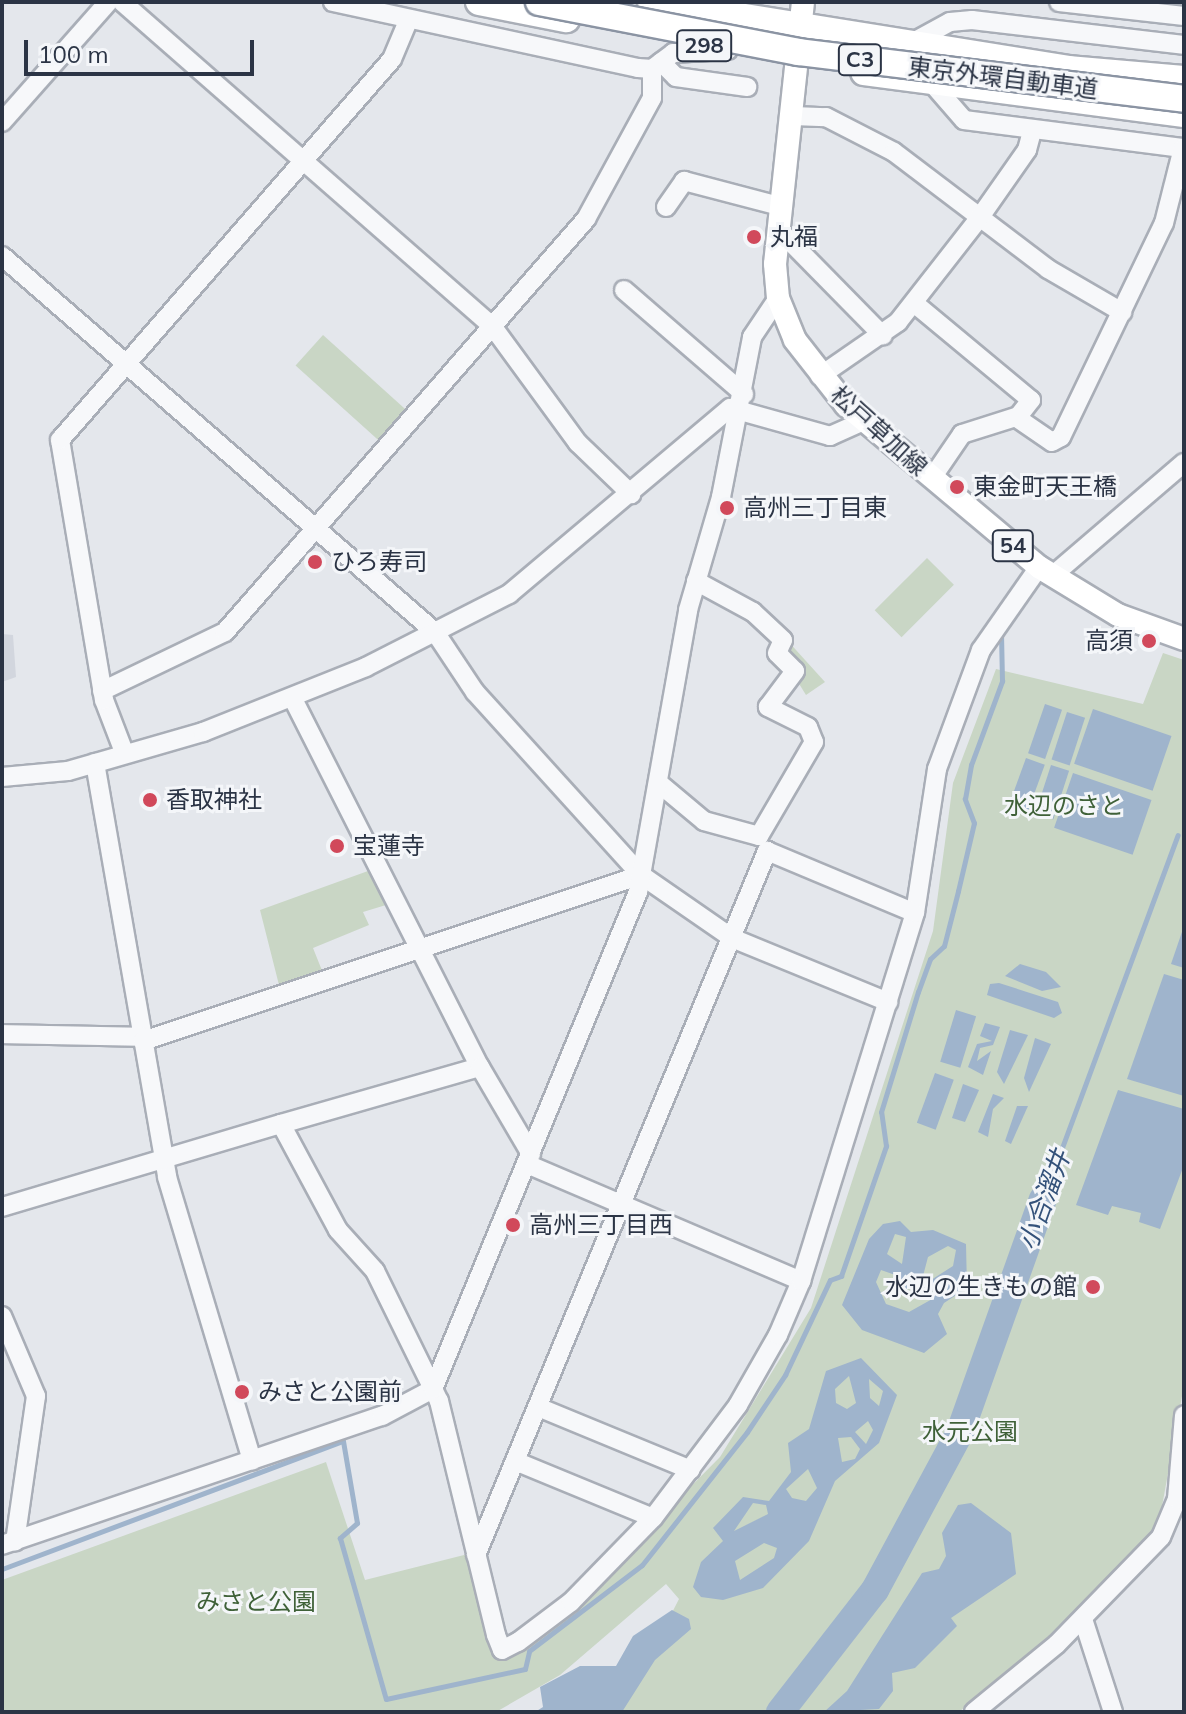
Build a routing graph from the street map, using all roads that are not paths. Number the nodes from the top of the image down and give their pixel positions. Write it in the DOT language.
graph roads {
  1 [pos="108,2"];
  2 [pos="122,2"];
  3 [pos="333,2"];
  4 [pos="479,2"];
  5 [pos="539,2"];
  6 [pos="592,2"];
  7 [pos="651,2"];
  8 [pos="1059,2"];
  9 [pos="802,14"];
  10 [pos="1184,16"];
  11 [pos="408,21"];
  12 [pos="908,45"];
  13 [pos="1184,45"];
  14 [pos="728,50"];
  15 [pos="798,62"];
  16 [pos="657,65"];
  17 [pos="1184,79"];
  18 [pos="931,82"];
  19 [pos="747,87"];
  20 [pos="1184,89"];
  21 [pos="1184,99"];
  22 [pos="1184,114"];
  23 [pos="793,116"];
  24 [pos="2,122"];
  25 [pos="1032,131"];
  26 [pos="1184,148"];
  27 [pos="303,160"];
  28 [pos="666,207"];
  29 [pos="783,207"];
  30 [pos="980,217"];
  31 [pos="779,230"];
  32 [pos="2,256"];
  33 [pos="624,290"];
  34 [pos="778,298"];
  35 [pos="914,303"];
  36 [pos="1122,312"];
  37 [pos="493,327"];
  38 [pos="883,336"];
  39 [pos="125,364"];
  40 [pos="820,376"];
  41 [pos="742,401"];
  42 [pos="1019,416"];
  43 [pos="863,421"];
  44 [pos="1184,463"];
  45 [pos="932,478"];
  46 [pos="631,494"];
  47 [pos="315,530"];
  48 [pos="1046,572"];
  49 [pos="696,581"];
  50 [pos="435,632"];
  51 [pos="1184,639"];
  52 [pos="102,691"];
  53 [pos="294,701"];
  54 [pos="124,752"];
  55 [pos="95,763"];
  56 [pos="2,777"];
  57 [pos="661,785"];
  58 [pos="641,875"];
  59 [pos="915,913"];
  60 [pos="732,938"];
  61 [pos="422,948"];
  62 [pos="888,1002"];
  63 [pos="2,1034"];
  64 [pos="143,1039"];
  65 [pos="480,1067"];
  66 [pos="281,1124"];
  67 [pos="529,1159"];
  68 [pos="164,1160"];
  69 [pos="622,1206"];
  70 [pos="2,1207"];
  71 [pos="801,1281"];
  72 [pos="2,1316"];
  73 [pos="433,1389"];
  74 [pos="538,1407"];
  75 [pos="1184,1415"];
  76 [pos="252,1461"];
  77 [pos="515,1461"];
  78 [pos="691,1470"];
  79 [pos="1180,1498"];
  80 [pos="653,1518"];
  81 [pos="8,1543"];
  82 [pos="476,1555"];
  83 [pos="1083,1619"];
  84 [pos="974,1712"];
  85 [pos="1113,1712"];
  1 -- 24 [label="street"];
  2 -- 27 [label="street"];
  3 -- 11 [label="street"];
  4 -- 14 [label="highway, 298"];
  5 -- 21 [label="highway, 東京外環自動車道 / C3, bridge"];
  6 -- 20 [label="highway, 東京外環自動車道 / C3"];
  7 -- 9 [label="highway, 298"];
  8 -- 10 [label="street"];
  9 -- 12 [label="highway, 298"];
  9 -- 15 [label="main road, 松戸草加線 / 54"];
  11 -- 16 [label="street"];
  11 -- 27 [label="street"];
  12 -- 13 [label="street"];
  12 -- 17 [label="highway, 298"];
  14 -- 15 [label="highway, 298"];
  14 -- 16 [label="street"];
  15 -- 18 [label="highway, 298"];
  15 -- 23 [label="main road, 松戸草加線 / 54"];
  16 -- 19 [label="street"];
  16 -- 37 [label="street"];
  18 -- 22 [label="highway, 298"];
  18 -- 25 [label="street"];
  23 -- 29 [label="main road, 松戸草加線 / 54"];
  23 -- 30 [label="street"];
  25 -- 26 [label="street"];
  25 -- 30 [label="street"];
  26 -- 36 [label="street"];
  27 -- 37 [label="street"];
  27 -- 39 [label="street"];
  28 -- 29 [label="street"];
  29 -- 31 [label="main road, 松戸草加線 / 54"];
  30 -- 35 [label="street"];
  30 -- 36 [label="street"];
  31 -- 34 [label="main road, 松戸草加線 / 54"];
  31 -- 38 [label="street"];
  32 -- 39 [label="street"];
  33 -- 41 [label="street"];
  34 -- 40 [label="main road, 松戸草加線 / 54"];
  34 -- 41 [label="street"];
  35 -- 38 [label="street"];
  35 -- 42 [label="street"];
  36 -- 42 [label="street"];
  37 -- 46 [label="street"];
  37 -- 47 [label="street"];
  38 -- 40 [label="street"];
  39 -- 47 [label="street"];
  39 -- 52 [label="street"];
  40 -- 43 [label="main road, 松戸草加線 / 54"];
  41 -- 43 [label="street"];
  41 -- 46 [label="street"];
  41 -- 49 [label="street"];
  42 -- 45 [label="street"];
  43 -- 45 [label="main road, 松戸草加線 / 54"];
  44 -- 48 [label="street"];
  45 -- 48 [label="main road, 松戸草加線 / 54"];
  46 -- 50 [label="street"];
  47 -- 50 [label="street"];
  47 -- 52 [label="street"];
  48 -- 51 [label="main road, 松戸草加線 / 54"];
  48 -- 59 [label="street"];
  49 -- 57 [label="street"];
  49 -- 57 [label="street"];
  50 -- 53 [label="street"];
  50 -- 58 [label="street"];
  52 -- 54 [label="street"];
  53 -- 54 [label="street"];
  53 -- 61 [label="street"];
  54 -- 55 [label="street"];
  55 -- 56 [label="street"];
  55 -- 64 [label="street"];
  57 -- 58 [label="street"];
  58 -- 60 [label="street"];
  58 -- 61 [label="street"];
  58 -- 67 [label="street"];
  59 -- 60 [label="street"];
  59 -- 62 [label="street"];
  60 -- 62 [label="street"];
  60 -- 69 [label="street"];
  61 -- 64 [label="street"];
  61 -- 65 [label="street"];
  62 -- 71 [label="street"];
  63 -- 64 [label="street"];
  64 -- 68 [label="street"];
  65 -- 66 [label="street"];
  65 -- 67 [label="street"];
  66 -- 68 [label="street"];
  66 -- 73 [label="street"];
  67 -- 69 [label="street"];
  67 -- 73 [label="street"];
  68 -- 70 [label="street"];
  68 -- 76 [label="street"];
  69 -- 71 [label="street"];
  69 -- 74 [label="street"];
  71 -- 78 [label="street"];
  72 -- 81 [label="street"];
  73 -- 76 [label="street"];
  73 -- 82 [label="street"];
  74 -- 77 [label="street"];
  74 -- 78 [label="street"];
  75 -- 79 [label="street"];
  76 -- 81 [label="street"];
  77 -- 80 [label="street"];
  77 -- 82 [label="street"];
  78 -- 80 [label="street"];
  79 -- 83 [label="street"];
  80 -- 82 [label="street"];
  83 -- 84 [label="street"];
  83 -- 85 [label="street"];
}
